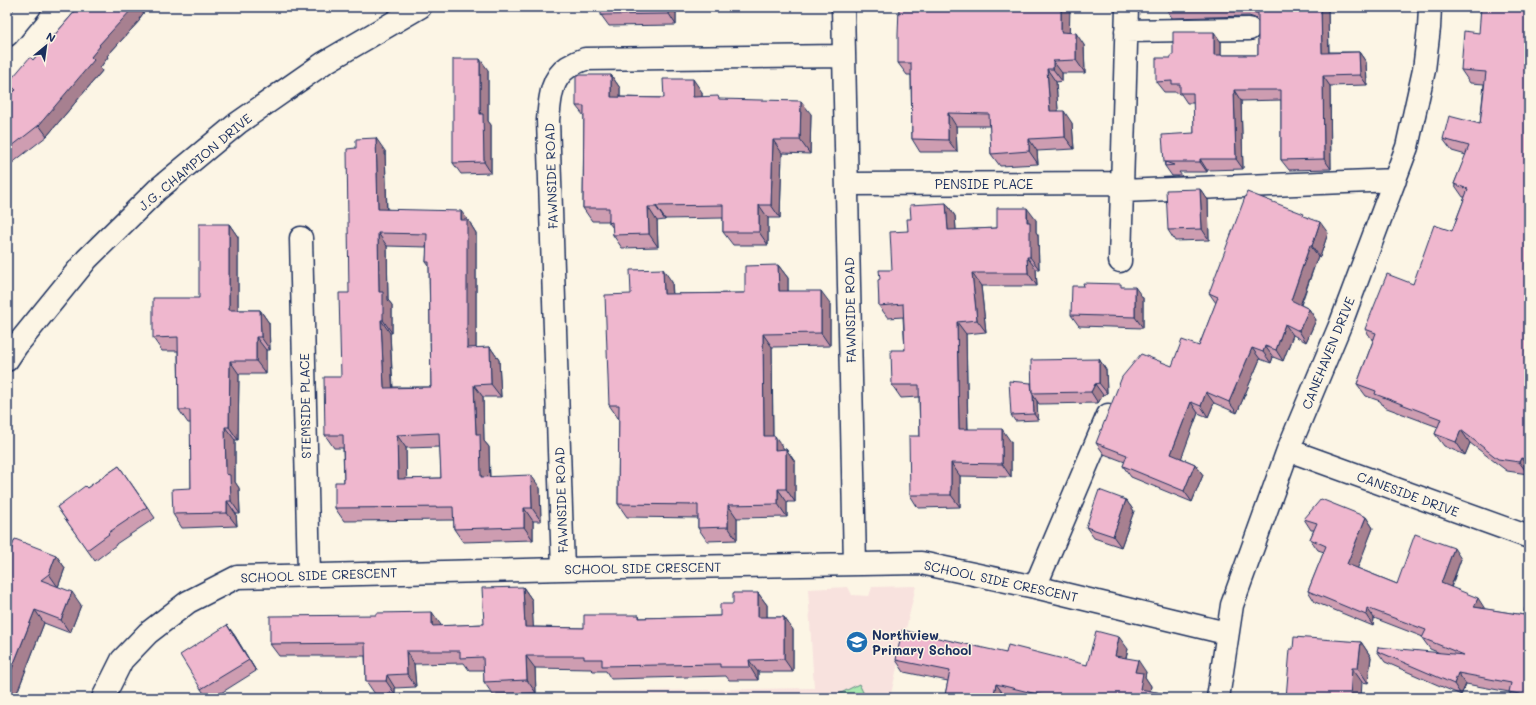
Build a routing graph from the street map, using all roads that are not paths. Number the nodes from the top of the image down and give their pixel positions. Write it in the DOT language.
graph roads {
  1 [pos="30,7"];
  2 [pos="420,7"];
  3 [pos="843,7"];
  4 [pos="1127,7"];
  5 [pos="1430,7"];
  6 [pos="1249,29"];
  7 [pos="1126,31"];
  8 [pos="7,35"];
  9 [pos="844,56"];
  10 [pos="1395,180"];
  11 [pos="847,184"];
  12 [pos="1122,187"];
  13 [pos="301,238"];
  14 [pos="1120,261"];
  15 [pos="7,360"];
  16 [pos="1112,405"];
  17 [pos="1288,450"];
  18 [pos="1529,537"];
  19 [pos="855,564"];
  20 [pos="563,569"];
  21 [pos="309,574"];
  22 [pos="1035,587"];
  23 [pos="1226,633"];
  24 [pos="103,698"];
  25 [pos="1218,698"];
  1 -- 8 [label="street"];
  2 -- 15 [label="street, J.G. CHAMPION DRIVE"];
  3 -- 9 [label="street, FAWNSIDE ROAD"];
  4 -- 7 [label="street"];
  5 -- 10 [label="street, CANEHAVEN DRIVE"];
  6 -- 7 [label="street"];
  7 -- 12 [label="street"];
  9 -- 11 [label="street, FAWNSIDE ROAD"];
  9 -- 20 [label="street, FAWNSIDE ROAD"];
  10 -- 12 [label="street, PENSIDE PLACE"];
  10 -- 17 [label="street, CANEHAVEN DRIVE"];
  11 -- 12 [label="street, PENSIDE PLACE"];
  11 -- 19 [label="street, FAWNSIDE ROAD"];
  12 -- 14 [label="street"];
  13 -- 21 [label="street, STEMSIDE PLACE"];
  16 -- 22 [label="street"];
  17 -- 18 [label="street, CANESIDE DRIVE"];
  17 -- 23 [label="street, CANEHAVEN DRIVE"];
  19 -- 20 [label="street, SCHOOL SIDE CRESCENT"];
  19 -- 22 [label="street, SCHOOL SIDE CRESCENT"];
  20 -- 21 [label="street, SCHOOL SIDE CRESCENT"];
  21 -- 24 [label="street, SCHOOL SIDE CRESCENT"];
  22 -- 23 [label="street, SCHOOL SIDE CRESCENT"];
  23 -- 25 [label="street, CANEHAVEN DRIVE"];
}
